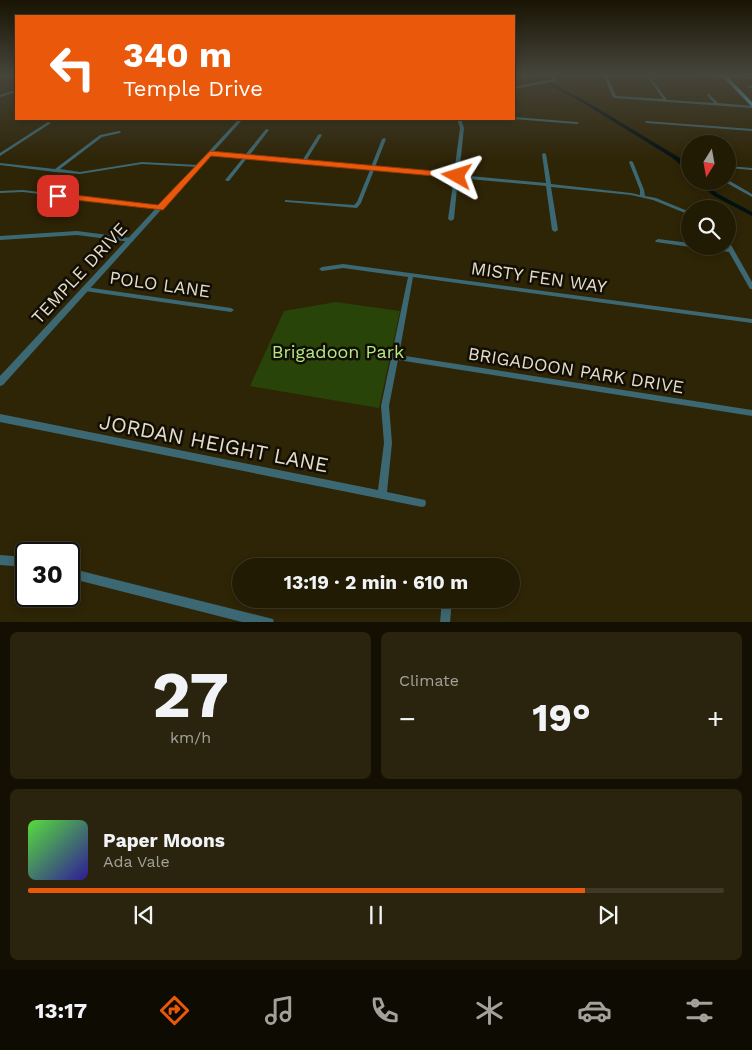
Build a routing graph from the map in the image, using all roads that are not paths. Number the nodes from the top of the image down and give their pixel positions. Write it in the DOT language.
graph roads {
  1 [pos="717,104"];
  2 [pos="752,106"];
  3 [pos="515,118"];
  4 [pos="240,120"];
  5 [pos="459,120"];
  6 [pos="647,122"];
  7 [pos="49,123"];
  8 [pos="577,123"];
  9 [pos="267,130"];
  10 [pos="752,130"];
  11 [pos="119,132"];
  12 [pos="320,135"];
  13 [pos="384,139"];
  14 [pos="210,153"];
  15 [pos="544,154"];
  16 [pos="0,155"];
  17 [pos="245,157"];
  18 [pos="631,162"];
  19 [pos="303,163"];
  20 [pos="0,164"];
  21 [pos="198,166"];
  22 [pos="736,167"];
  23 [pos="372,168"];
  24 [pos="752,169"];
  25 [pos="55,170"];
  26 [pos="457,176"];
  27 [pos="227,180"];
  28 [pos="549,185"];
  29 [pos="736,186"];
  30 [pos="0,192"];
  31 [pos="751,195"];
  32 [pos="643,196"];
  33 [pos="287,201"];
  34 [pos="160,208"];
  35 [pos="681,211"];
  36 [pos="452,218"];
  37 [pos="555,230"];
  38 [pos="0,238"];
  39 [pos="131,240"];
  40 [pos="658,241"];
  41 [pos="681,244"];
  42 [pos="734,255"];
  43 [pos="322,269"];
  44 [pos="411,275"];
  45 [pos="752,287"];
  46 [pos="85,289"];
  47 [pos="231,310"];
  48 [pos="752,321"];
  49 [pos="394,356"];
  50 [pos="0,382"];
  51 [pos="752,414"];
  52 [pos="0,418"];
  53 [pos="382,495"];
  54 [pos="422,503"];
  55 [pos="0,560"];
  56 [pos="15,561"];
  57 [pos="80,576"];
  58 [pos="446,608"];
  59 [pos="269,622"];
  60 [pos="445,622"];
  1 -- 2 [label="street"];
  3 -- 8 [label="street"];
  4 -- 14 [label="street, TEMPLE DRIVE"];
  5 -- 26 [label="street"];
  6 -- 10 [label="street"];
  7 -- 16 [label="street"];
  9 -- 17 [label="street"];
  11 -- 25 [label="street"];
  12 -- 19 [label="street"];
  13 -- 23 [label="street"];
  14 -- 17 [label="street"];
  14 -- 21 [label="street, TEMPLE DRIVE"];
  15 -- 28 [label="street"];
  17 -- 19 [label="street"];
  17 -- 27 [label="street"];
  18 -- 32 [label="street"];
  19 -- 23 [label="street"];
  20 -- 25 [label="street"];
  21 -- 25 [label="street"];
  21 -- 34 [label="street, TEMPLE DRIVE"];
  22 -- 24 [label="street"];
  23 -- 26 [label="street"];
  23 -- 33 [label="street"];
  26 -- 28 [label="street"];
  26 -- 36 [label="street"];
  28 -- 32 [label="street"];
  28 -- 37 [label="street"];
  29 -- 31 [label="street"];
  30 -- 34 [label="street"];
  32 -- 35 [label="street"];
  34 -- 39 [label="street, TEMPLE DRIVE"];
  38 -- 39 [label="street"];
  39 -- 46 [label="street, TEMPLE DRIVE"];
  40 -- 41 [label="street"];
  42 -- 45 [label="street"];
  43 -- 44 [label="street, MISTY FEN WAY"];
  44 -- 48 [label="street, MISTY FEN WAY"];
  44 -- 49 [label="street"];
  46 -- 47 [label="street, POLO LANE"];
  46 -- 50 [label="street, TEMPLE DRIVE"];
  49 -- 51 [label="street, BRIGADOON PARK DRIVE"];
  49 -- 53 [label="street"];
  52 -- 53 [label="street, JORDAN HEIGHT LANE"];
  53 -- 54 [label="street, JORDAN HEIGHT LANE"];
  55 -- 56 [label="street"];
  57 -- 59 [label="street"];
  58 -- 60 [label="street"];
}
